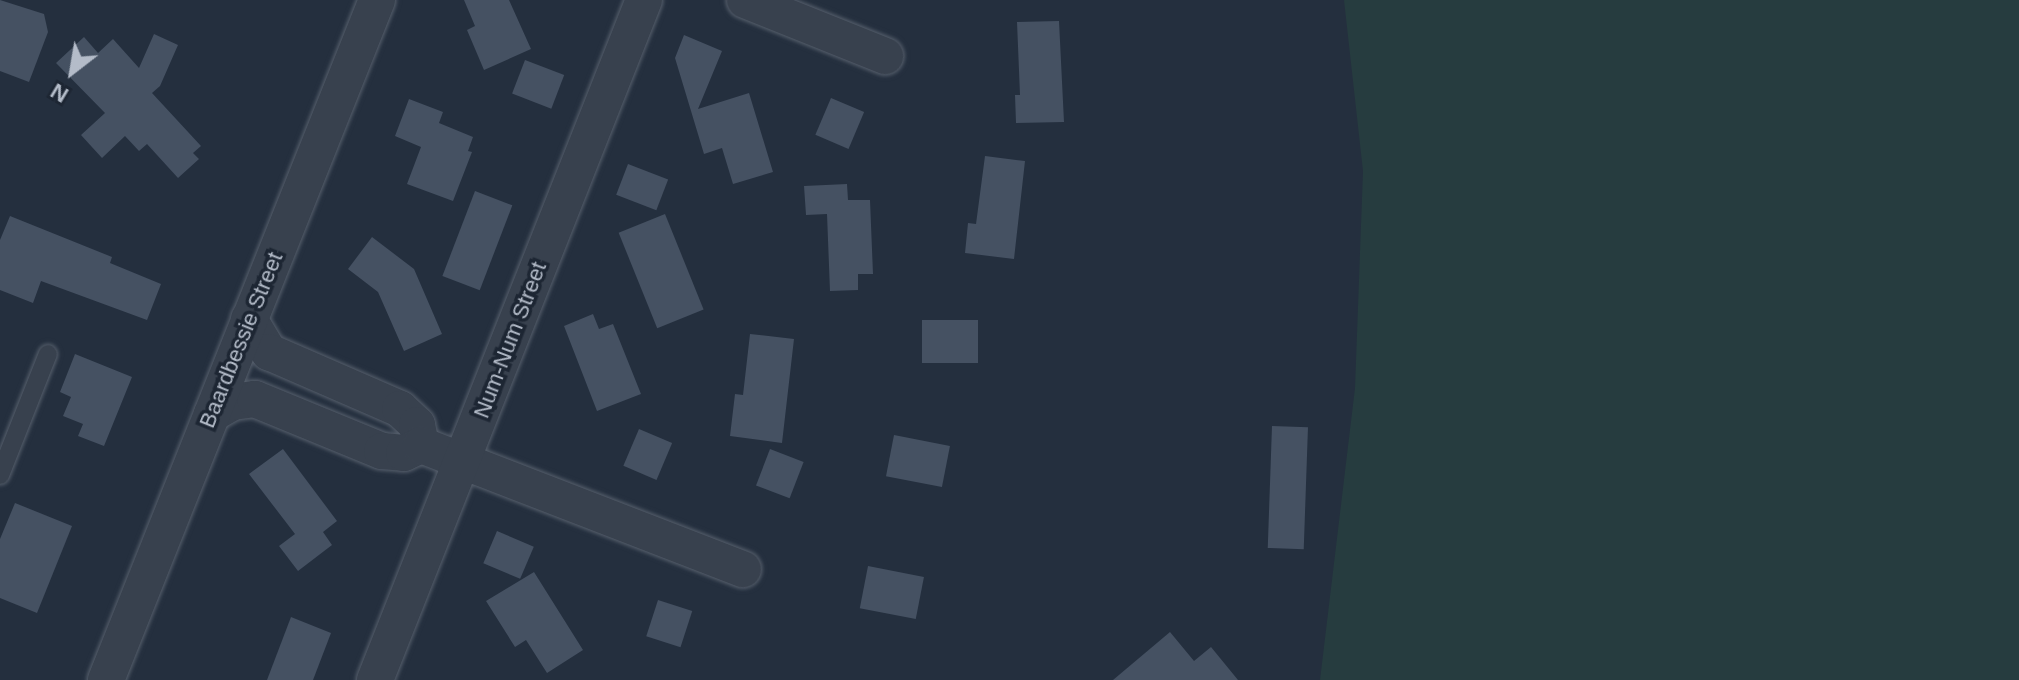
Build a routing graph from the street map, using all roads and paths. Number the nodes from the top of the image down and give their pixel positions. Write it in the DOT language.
graph roads {
  1 [pos="377,0"];
  2 [pos="644,0"];
  3 [pos="745,0"];
  4 [pos="885,56"];
  5 [pos="249,319"];
  6 [pos="48,354"];
  7 [pos="212,414"];
  8 [pos="421,445"];
  9 [pos="463,460"];
  10 [pos="0,475"];
  11 [pos="743,569"];
  12 [pos="106,680"];
  13 [pos="375,680"];
  1 -- 5 [label="street, Baardbessie Street"];
  2 -- 9 [label="street, Num-Num Street"];
  3 -- 4 [label="street"];
  5 -- 7 [label="street, Baardbessie Street"];
  5 -- 8 [label="street"];
  6 -- 10 [label="lane"];
  7 -- 8 [label="street"];
  7 -- 12 [label="street, Baardbessie Street"];
  8 -- 9 [label="street"];
  9 -- 11 [label="street"];
  9 -- 13 [label="street, Num-Num Street"];
}
